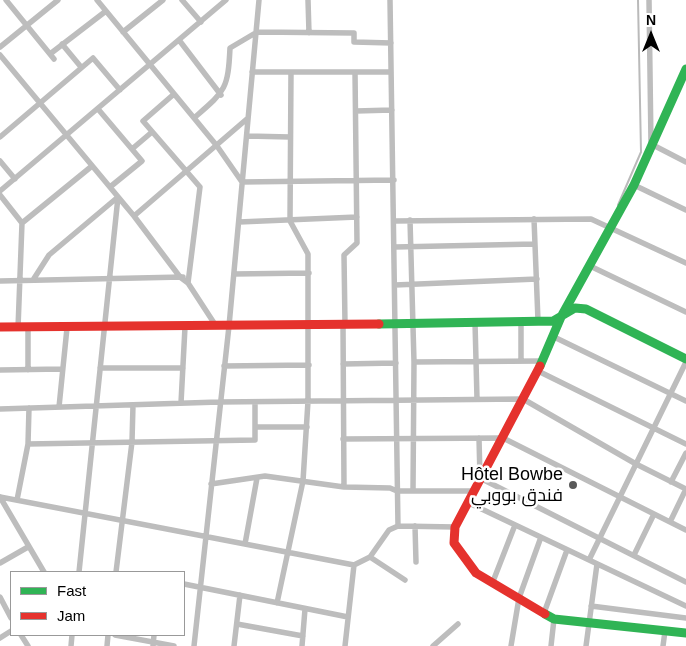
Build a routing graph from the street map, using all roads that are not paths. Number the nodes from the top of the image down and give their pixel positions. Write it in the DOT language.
graph roads {
  1 [pos="6,0"];
  2 [pos="58,0"];
  3 [pos="97,0"];
  4 [pos="163,0"];
  5 [pos="182,0"];
  6 [pos="226,0"];
  7 [pos="259,0"];
  8 [pos="308,0"];
  9 [pos="390,0"];
  10 [pos="649,0"];
  11 [pos="106,11"];
  12 [pos="201,22"];
  13 [pos="26,25"];
  14 [pos="123,32"];
  15 [pos="257,32"];
  16 [pos="308,33"];
  17 [pos="178,40"];
  18 [pos="391,43"];
  19 [pos="62,44"];
  20 [pos="0,47"];
  21 [pos="0,55"];
  22 [pos="150,64"];
  23 [pos="81,67"];
  24 [pos="685,71"];
  25 [pos="252,72"];
  26 [pos="291,72"];
  27 [pos="355,72"];
  28 [pos="391,72"];
  29 [pos="120,90"];
  30 [pos="174,94"];
  31 [pos="221,95"];
  32 [pos="40,103"];
  33 [pos="98,109"];
  34 [pos="392,110"];
  35 [pos="356,111"];
  36 [pos="194,118"];
  37 [pos="248,118"];
  38 [pos="152,132"];
  39 [pos="67,134"];
  40 [pos="247,136"];
  41 [pos="0,137"];
  42 [pos="290,137"];
  43 [pos="651,144"];
  44 [pos="217,146"];
  45 [pos="132,149"];
  46 [pos="0,161"];
  47 [pos="686,162"];
  48 [pos="92,166"];
  49 [pos="186,172"];
  50 [pos="15,178"];
  51 [pos="394,180"];
  52 [pos="290,181"];
  53 [pos="357,181"];
  54 [pos="242,182"];
  55 [pos="634,185"];
  56 [pos="110,187"];
  57 [pos="0,191"];
  58 [pos="0,195"];
  59 [pos="118,197"];
  60 [pos="686,210"];
  61 [pos="134,216"];
  62 [pos="357,217"];
  63 [pos="534,219"];
  64 [pos="395,220"];
  65 [pos="410,220"];
  66 [pos="290,221"];
  67 [pos="239,222"];
  68 [pos="22,223"];
  69 [pos="611,227"];
  70 [pos="535,244"];
  71 [pos="395,247"];
  72 [pos="411,247"];
  73 [pos="686,263"];
  74 [pos="590,266"];
  75 [pos="309,273"];
  76 [pos="234,274"];
  77 [pos="180,277"];
  78 [pos="110,278"];
  79 [pos="33,280"];
  80 [pos="189,280"];
  81 [pos="536,280"];
  82 [pos="0,281"];
  83 [pos="20,281"];
  84 [pos="412,284"];
  85 [pos="395,285"];
  86 [pos="686,312"];
  87 [pos="561,317"];
  88 [pos="475,322"];
  89 [pos="521,322"];
  90 [pos="538,322"];
  91 [pos="413,323"];
  92 [pos="344,324"];
  93 [pos="396,324"];
  94 [pos="310,325"];
  95 [pos="216,326"];
  96 [pos="229,326"];
  97 [pos="0,327"];
  98 [pos="185,327"];
  99 [pos="18,328"];
  100 [pos="28,328"];
  101 [pos="67,328"];
  102 [pos="105,328"];
  103 [pos="552,336"];
  104 [pos="686,360"];
  105 [pos="475,361"];
  106 [pos="521,361"];
  107 [pos="542,361"];
  108 [pos="414,362"];
  109 [pos="396,363"];
  110 [pos="343,364"];
  111 [pos="309,365"];
  112 [pos="224,366"];
  113 [pos="100,368"];
  114 [pos="183,368"];
  115 [pos="62,369"];
  116 [pos="0,370"];
  117 [pos="28,370"];
  118 [pos="538,371"];
  119 [pos="669,393"];
  120 [pos="396,399"];
  121 [pos="414,399"];
  122 [pos="477,399"];
  123 [pos="523,399"];
  124 [pos="343,400"];
  125 [pos="308,401"];
  126 [pos="686,401"];
  127 [pos="220,402"];
  128 [pos="255,402"];
  129 [pos="181,403"];
  130 [pos="133,405"];
  131 [pos="96,406"];
  132 [pos="59,407"];
  133 [pos="29,408"];
  134 [pos="0,409"];
  135 [pos="255,427"];
  136 [pos="307,427"];
  137 [pos="653,428"];
  138 [pos="397,438"];
  139 [pos="479,438"];
  140 [pos="503,438"];
  141 [pos="344,439"];
  142 [pos="414,439"];
  143 [pos="215,440"];
  144 [pos="132,442"];
  145 [pos="92,443"];
  146 [pos="28,444"];
  147 [pos="686,444"];
  148 [pos="686,453"];
  149 [pos="636,464"];
  150 [pos="256,478"];
  151 [pos="480,478"];
  152 [pos="303,481"];
  153 [pos="671,482"];
  154 [pos="211,484"];
  155 [pos="344,487"];
  156 [pos="686,489"];
  157 [pos="397,491"];
  158 [pos="413,491"];
  159 [pos="474,491"];
  160 [pos="0,497"];
  161 [pos="620,497"];
  162 [pos="17,500"];
  163 [pos="469,503"];
  164 [pos="85,514"];
  165 [pos="654,514"];
  166 [pos="123,521"];
  167 [pos="670,522"];
  168 [pos="515,524"];
  169 [pos="398,526"];
  170 [pos="415,526"];
  171 [pos="455,526"];
  172 [pos="686,530"];
  173 [pos="206,537"];
  174 [pos="541,537"];
  175 [pos="600,538"];
  176 [pos="245,544"];
  177 [pos="28,547"];
  178 [pos="568,550"];
  179 [pos="288,553"];
  180 [pos="634,556"];
  181 [pos="370,557"];
  182 [pos="589,560"];
  183 [pos="416,562"];
  184 [pos="0,563"];
  185 [pos="597,564"];
  186 [pos="354,566"];
  187 [pos="43,571"];
  188 [pos="79,571"];
  189 [pos="116,571"];
  190 [pos="405,580"];
  191 [pos="686,582"];
  192 [pos="185,584"];
  193 [pos="492,584"];
  194 [pos="201,588"];
  195 [pos="240,596"];
  196 [pos="0,597"];
  197 [pos="519,598"];
  198 [pos="277,603"];
  199 [pos="591,606"];
  200 [pos="686,606"];
  201 [pos="305,608"];
  202 [pos="544,613"];
  203 [pos="10,616"];
  204 [pos="348,617"];
  205 [pos="686,618"];
  206 [pos="554,619"];
  207 [pos="588,623"];
  208 [pos="237,624"];
  209 [pos="458,624"];
  210 [pos="665,631"];
  211 [pos="686,633"];
  212 [pos="119,636"];
  213 [pos="303,636"];
  214 [pos="153,644"];
  215 [pos="174,646"];
  216 [pos="194,646"];
  217 [pos="234,646"];
  218 [pos="302,646"];
  219 [pos="345,646"];
  220 [pos="433,646"];
  221 [pos="510,646"];
  222 [pos="551,646"];
  223 [pos="586,646"];
  224 [pos="663,646"];
  1 -- 13 [label="street"];
  2 -- 13 [label="street"];
  3 -- 11 [label="street"];
  4 -- 14 [label="street"];
  5 -- 12 [label="street"];
  6 -- 12 [label="street"];
  7 -- 15 [label="street"];
  8 -- 16 [label="street"];
  9 -- 18 [label="street"];
  10 -- 43 [label="street"];
  11 -- 14 [label="street"];
  11 -- 19 [label="street"];
  12 -- 17 [label="street"];
  13 -- 19 [label="street"];
  13 -- 20 [label="street"];
  14 -- 22 [label="street"];
  15 -- 16 [label="street"];
  15 -- 25 [label="street"];
  15 -- 31 [label="street"];
  16 -- 18 [label="street"];
  17 -- 22 [label="street"];
  17 -- 31 [label="street"];
  18 -- 28 [label="street"];
  19 -- 23 [label="street"];
  21 -- 32 [label="street"];
  22 -- 29 [label="street"];
  22 -- 30 [label="street"];
  23 -- 29 [label="street"];
  23 -- 32 [label="street"];
  24 -- 43 [label="street"];
  25 -- 26 [label="street"];
  25 -- 37 [label="street"];
  26 -- 27 [label="street"];
  26 -- 42 [label="street"];
  27 -- 28 [label="street"];
  27 -- 35 [label="street"];
  28 -- 34 [label="street"];
  29 -- 33 [label="street"];
  30 -- 36 [label="street"];
  30 -- 38 [label="street"];
  31 -- 36 [label="street"];
  32 -- 39 [label="street"];
  32 -- 41 [label="street"];
  33 -- 39 [label="street"];
  33 -- 45 [label="street"];
  34 -- 35 [label="street"];
  34 -- 51 [label="street"];
  35 -- 53 [label="street"];
  36 -- 44 [label="street"];
  37 -- 40 [label="street"];
  37 -- 44 [label="street"];
  38 -- 45 [label="street"];
  38 -- 49 [label="street"];
  39 -- 48 [label="street"];
  39 -- 50 [label="street"];
  40 -- 42 [label="street"];
  40 -- 54 [label="street"];
  42 -- 52 [label="street"];
  43 -- 47 [label="street"];
  43 -- 55 [label="street"];
  44 -- 49 [label="street"];
  44 -- 54 [label="street"];
  45 -- 56 [label="street"];
  46 -- 50 [label="street"];
  48 -- 56 [label="street"];
  48 -- 68 [label="street"];
  49 -- 61 [label="street"];
  49 -- 80 [label="street"];
  50 -- 57 [label="street"];
  51 -- 53 [label="street"];
  51 -- 64 [label="street"];
  52 -- 53 [label="street"];
  52 -- 54 [label="street"];
  52 -- 66 [label="street"];
  53 -- 62 [label="street"];
  54 -- 67 [label="street"];
  55 -- 60 [label="street"];
  55 -- 69 [label="street"];
  56 -- 59 [label="street"];
  58 -- 68 [label="street"];
  59 -- 61 [label="street"];
  59 -- 78 [label="street"];
  59 -- 79 [label="street"];
  61 -- 77 [label="street"];
  62 -- 66 [label="street"];
  62 -- 92 [label="street"];
  63 -- 65 [label="street"];
  63 -- 69 [label="street"];
  63 -- 70 [label="street"];
  64 -- 65 [label="street"];
  64 -- 71 [label="street"];
  65 -- 72 [label="street"];
  66 -- 67 [label="street"];
  66 -- 75 [label="street"];
  67 -- 76 [label="street"];
  68 -- 83 [label="street"];
  69 -- 73 [label="street"];
  69 -- 74 [label="street"];
  70 -- 72 [label="street"];
  70 -- 81 [label="street"];
  71 -- 72 [label="street"];
  71 -- 85 [label="street"];
  72 -- 84 [label="street"];
  74 -- 86 [label="street"];
  74 -- 87 [label="street"];
  75 -- 76 [label="street"];
  75 -- 94 [label="street"];
  76 -- 96 [label="street"];
  77 -- 78 [label="street"];
  77 -- 80 [label="street"];
  78 -- 79 [label="street"];
  78 -- 102 [label="street"];
  79 -- 83 [label="street"];
  80 -- 95 [label="street"];
  81 -- 84 [label="street"];
  81 -- 90 [label="street"];
  82 -- 83 [label="street"];
  83 -- 99 [label="street"];
  84 -- 85 [label="street"];
  84 -- 91 [label="street"];
  85 -- 93 [label="street"];
  87 -- 90 [label="street"];
  87 -- 103 [label="street"];
  87 -- 104 [label="street"];
  88 -- 89 [label="street"];
  88 -- 91 [label="street"];
  88 -- 105 [label="street"];
  89 -- 90 [label="street"];
  89 -- 106 [label="street"];
  91 -- 93 [label="street"];
  91 -- 108 [label="street"];
  92 -- 93 [label="street"];
  92 -- 94 [label="street"];
  92 -- 110 [label="street"];
  93 -- 109 [label="street"];
  94 -- 96 [label="street"];
  94 -- 111 [label="street"];
  95 -- 96 [label="street"];
  95 -- 98 [label="street"];
  96 -- 112 [label="street"];
  97 -- 99 [label="street"];
  98 -- 102 [label="street"];
  98 -- 114 [label="street"];
  99 -- 100 [label="street"];
  100 -- 101 [label="street"];
  100 -- 117 [label="street"];
  101 -- 102 [label="street"];
  101 -- 115 [label="street"];
  102 -- 113 [label="street"];
  103 -- 107 [label="street"];
  103 -- 119 [label="street"];
  104 -- 119 [label="street"];
  105 -- 106 [label="street"];
  105 -- 108 [label="street"];
  105 -- 122 [label="street"];
  106 -- 107 [label="street"];
  107 -- 118 [label="street"];
  108 -- 121 [label="street"];
  109 -- 110 [label="street"];
  109 -- 120 [label="street"];
  110 -- 124 [label="street"];
  111 -- 112 [label="street"];
  111 -- 125 [label="street"];
  112 -- 127 [label="street"];
  113 -- 114 [label="street"];
  113 -- 131 [label="street"];
  114 -- 129 [label="street"];
  115 -- 117 [label="street"];
  115 -- 132 [label="street"];
  116 -- 117 [label="street"];
  118 -- 123 [label="street"];
  118 -- 137 [label="street"];
  119 -- 126 [label="street"];
  119 -- 137 [label="street"];
  120 -- 121 [label="street"];
  120 -- 124 [label="street"];
  120 -- 138 [label="street"];
  121 -- 122 [label="street"];
  121 -- 142 [label="street"];
  122 -- 123 [label="street"];
  123 -- 140 [label="street"];
  123 -- 149 [label="street"];
  124 -- 125 [label="street"];
  124 -- 141 [label="street"];
  125 -- 128 [label="street"];
  125 -- 136 [label="street"];
  127 -- 128 [label="street"];
  127 -- 129 [label="street"];
  127 -- 143 [label="street"];
  128 -- 135 [label="street"];
  129 -- 130 [label="street"];
  130 -- 131 [label="street"];
  130 -- 144 [label="street"];
  131 -- 132 [label="street"];
  131 -- 145 [label="street"];
  132 -- 133 [label="street"];
  133 -- 134 [label="street"];
  133 -- 146 [label="street"];
  135 -- 136 [label="street"];
  135 -- 143 [label="street"];
  136 -- 152 [label="street"];
  137 -- 147 [label="street"];
  137 -- 149 [label="street"];
  138 -- 141 [label="street"];
  138 -- 142 [label="street"];
  138 -- 157 [label="street"];
  139 -- 140 [label="street"];
  139 -- 142 [label="street"];
  139 -- 151 [label="street"];
  140 -- 151 [label="street"];
  140 -- 161 [label="street"];
  141 -- 155 [label="street"];
  142 -- 158 [label="street"];
  143 -- 144 [label="street"];
  143 -- 154 [label="street"];
  144 -- 145 [label="street"];
  144 -- 166 [label="street"];
  145 -- 146 [label="street"];
  145 -- 164 [label="street"];
  146 -- 162 [label="street"];
  148 -- 153 [label="street"];
  149 -- 153 [label="street"];
  149 -- 161 [label="street"];
  150 -- 152 [label="street"];
  150 -- 154 [label="street"];
  150 -- 176 [label="street"];
  151 -- 159 [label="street"];
  151 -- 175 [label="street"];
  152 -- 155 [label="street"];
  152 -- 179 [label="street"];
  153 -- 156 [label="street"];
  154 -- 173 [label="street"];
  155 -- 157 [label="street"];
  156 -- 167 [label="street"];
  157 -- 158 [label="street"];
  157 -- 169 [label="street"];
  158 -- 159 [label="street"];
  159 -- 163 [label="street"];
  160 -- 162 [label="street"];
  160 -- 177 [label="street"];
  161 -- 165 [label="street"];
  161 -- 175 [label="street"];
  162 -- 164 [label="street"];
  163 -- 168 [label="street"];
  163 -- 171 [label="street"];
  164 -- 166 [label="street"];
  164 -- 188 [label="street"];
  165 -- 167 [label="street"];
  165 -- 180 [label="street"];
  166 -- 173 [label="street"];
  166 -- 189 [label="street"];
  167 -- 172 [label="street"];
  168 -- 174 [label="street"];
  168 -- 193 [label="street"];
  169 -- 170 [label="street"];
  169 -- 181 [label="street"];
  170 -- 171 [label="street"];
  170 -- 183 [label="street"];
  171 -- 193 [label="street"];
  173 -- 176 [label="street"];
  173 -- 194 [label="street"];
  174 -- 178 [label="street"];
  174 -- 197 [label="street"];
  175 -- 180 [label="street"];
  175 -- 182 [label="street"];
  176 -- 179 [label="street"];
  177 -- 184 [label="street"];
  177 -- 187 [label="street"];
  178 -- 182 [label="street"];
  178 -- 202 [label="street"];
  179 -- 186 [label="street"];
  179 -- 198 [label="street"];
  180 -- 191 [label="street"];
  181 -- 186 [label="street"];
  181 -- 190 [label="street"];
  182 -- 185 [label="street"];
  185 -- 199 [label="street"];
  185 -- 200 [label="street"];
  186 -- 204 [label="street"];
  192 -- 194 [label="street"];
  193 -- 197 [label="street"];
  194 -- 195 [label="street"];
  194 -- 216 [label="street"];
  195 -- 198 [label="street"];
  195 -- 208 [label="street"];
  196 -- 203 [label="street"];
  197 -- 202 [label="street"];
  197 -- 221 [label="street"];
  198 -- 201 [label="street"];
  199 -- 205 [label="street"];
  199 -- 207 [label="street"];
  201 -- 204 [label="street"];
  201 -- 213 [label="street"];
  202 -- 206 [label="street"];
  204 -- 219 [label="street"];
  206 -- 207 [label="street"];
  206 -- 222 [label="street"];
  207 -- 210 [label="street"];
  207 -- 223 [label="street"];
  208 -- 213 [label="street"];
  208 -- 217 [label="street"];
  209 -- 220 [label="street"];
  210 -- 211 [label="street"];
  210 -- 224 [label="street"];
  212 -- 214 [label="street"];
  213 -- 218 [label="street"];
  214 -- 215 [label="street"];
}
